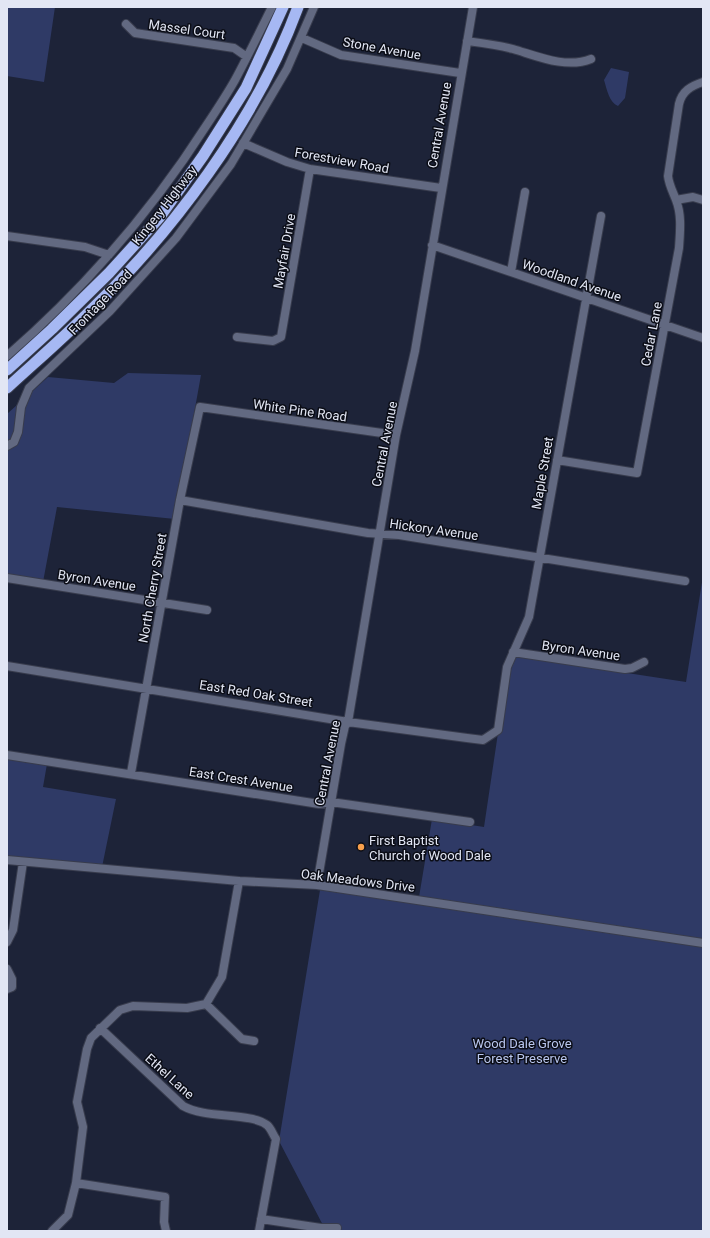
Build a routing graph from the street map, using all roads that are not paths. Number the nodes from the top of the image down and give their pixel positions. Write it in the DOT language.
graph roads {
  1 [pos="272,7"];
  2 [pos="283,7"];
  3 [pos="298,7"];
  4 [pos="314,7"];
  5 [pos="472,7"];
  6 [pos="126,24"];
  7 [pos="302,38"];
  8 [pos="467,41"];
  9 [pos="247,57"];
  10 [pos="591,59"];
  11 [pos="460,73"];
  12 [pos="703,82"];
  13 [pos="243,143"];
  14 [pos="310,169"];
  15 [pos="441,188"];
  16 [pos="525,192"];
  17 [pos="676,200"];
  18 [pos="703,200"];
  19 [pos="601,216"];
  20 [pos="7,236"];
  21 [pos="432,245"];
  22 [pos="109,255"];
  23 [pos="511,272"];
  24 [pos="586,297"];
  25 [pos="665,325"];
  26 [pos="237,336"];
  27 [pos="703,338"];
  28 [pos="7,356"];
  29 [pos="7,370"];
  30 [pos="7,388"];
  31 [pos="200,408"];
  32 [pos="396,436"];
  33 [pos="7,446"];
  34 [pos="557,460"];
  35 [pos="180,500"];
  36 [pos="380,533"];
  37 [pos="540,556"];
  38 [pos="7,578"];
  39 [pos="685,581"];
  40 [pos="161,602"];
  41 [pos="207,610"];
  42 [pos="514,652"];
  43 [pos="644,662"];
  44 [pos="7,666"];
  45 [pos="146,688"];
  46 [pos="348,722"];
  47 [pos="498,730"];
  48 [pos="7,755"];
  49 [pos="130,773"];
  50 [pos="331,802"];
  51 [pos="470,822"];
  52 [pos="7,860"];
  53 [pos="22,862"];
  54 [pos="239,881"];
  55 [pos="317,885"];
  56 [pos="7,942"];
  57 [pos="703,942"];
  58 [pos="7,969"];
  59 [pos="7,990"];
  60 [pos="206,1004"];
  61 [pos="100,1028"];
  62 [pos="254,1041"];
  63 [pos="76,1183"];
  64 [pos="261,1219"];
  65 [pos="337,1228"];
  66 [pos="52,1231"];
  67 [pos="166,1231"];
  68 [pos="259,1231"];
  1 -- 9 [label="street, Frontage Road"];
  2 -- 29 [label="highway, Kingery Highway"];
  3 -- 30 [label="highway, Kingery Highway"];
  4 -- 7 [label="street, Frontage Road"];
  5 -- 8 [label="street, Central Avenue"];
  6 -- 9 [label="street, Massel Court"];
  7 -- 11 [label="street, Stone Avenue"];
  7 -- 13 [label="street, Frontage Road"];
  8 -- 10 [label="street"];
  8 -- 11 [label="street, Central Avenue"];
  9 -- 22 [label="street, Frontage Road"];
  11 -- 15 [label="street, Central Avenue"];
  12 -- 17 [label="street, Cedar Lane"];
  13 -- 14 [label="street, Forestview Road"];
  13 -- 33 [label="street, Frontage Road"];
  14 -- 15 [label="street, Forestview Road"];
  14 -- 26 [label="street, Mayfair Drive"];
  15 -- 21 [label="street, Central Avenue"];
  16 -- 23 [label="street"];
  17 -- 18 [label="street"];
  17 -- 25 [label="street, Cedar Lane"];
  19 -- 24 [label="street, Maple Street"];
  20 -- 22 [label="street"];
  21 -- 23 [label="street, Woodland Avenue"];
  21 -- 32 [label="street, Central Avenue"];
  22 -- 28 [label="street, Frontage Road"];
  23 -- 24 [label="street, Woodland Avenue"];
  24 -- 25 [label="street, Woodland Avenue"];
  24 -- 34 [label="street, Maple Street"];
  25 -- 27 [label="street, Woodland Avenue"];
  25 -- 34 [label="street, Cedar Lane"];
  31 -- 32 [label="street, White Pine Road"];
  31 -- 35 [label="street, North Cherry Street"];
  32 -- 36 [label="street, Central Avenue"];
  34 -- 37 [label="street, Maple Street"];
  35 -- 36 [label="street, Hickory Avenue"];
  35 -- 40 [label="street, North Cherry Street"];
  36 -- 37 [label="street, Hickory Avenue"];
  36 -- 46 [label="street, Central Avenue"];
  37 -- 39 [label="street, Hickory Avenue"];
  37 -- 42 [label="street, Maple Street"];
  38 -- 40 [label="street, Byron Avenue"];
  40 -- 41 [label="street, Byron Avenue"];
  40 -- 45 [label="street, North Cherry Street"];
  42 -- 43 [label="street, Byron Avenue"];
  42 -- 47 [label="street, Maple Street"];
  44 -- 45 [label="street, East Red Oak Street"];
  45 -- 46 [label="street, East Red Oak Street"];
  45 -- 49 [label="street, North Cherry Street"];
  46 -- 47 [label="street, East Red Oak Street"];
  46 -- 50 [label="street, Central Avenue"];
  48 -- 49 [label="street, East Crest Avenue"];
  49 -- 50 [label="street, East Crest Avenue"];
  50 -- 51 [label="street, East Crest Avenue"];
  50 -- 55 [label="street, Central Avenue"];
  52 -- 53 [label="street, Oak Meadows Drive"];
  53 -- 54 [label="street, Oak Meadows Drive"];
  53 -- 56 [label="street"];
  54 -- 55 [label="street, Oak Meadows Drive"];
  54 -- 60 [label="street"];
  55 -- 57 [label="street, Oak Meadows Drive"];
  58 -- 59 [label="street"];
  60 -- 61 [label="street"];
  60 -- 62 [label="street"];
  61 -- 63 [label="street"];
  61 -- 64 [label="street, Ethel Lane"];
  63 -- 66 [label="street"];
  63 -- 67 [label="street"];
  64 -- 65 [label="street"];
  64 -- 68 [label="street"];
}
